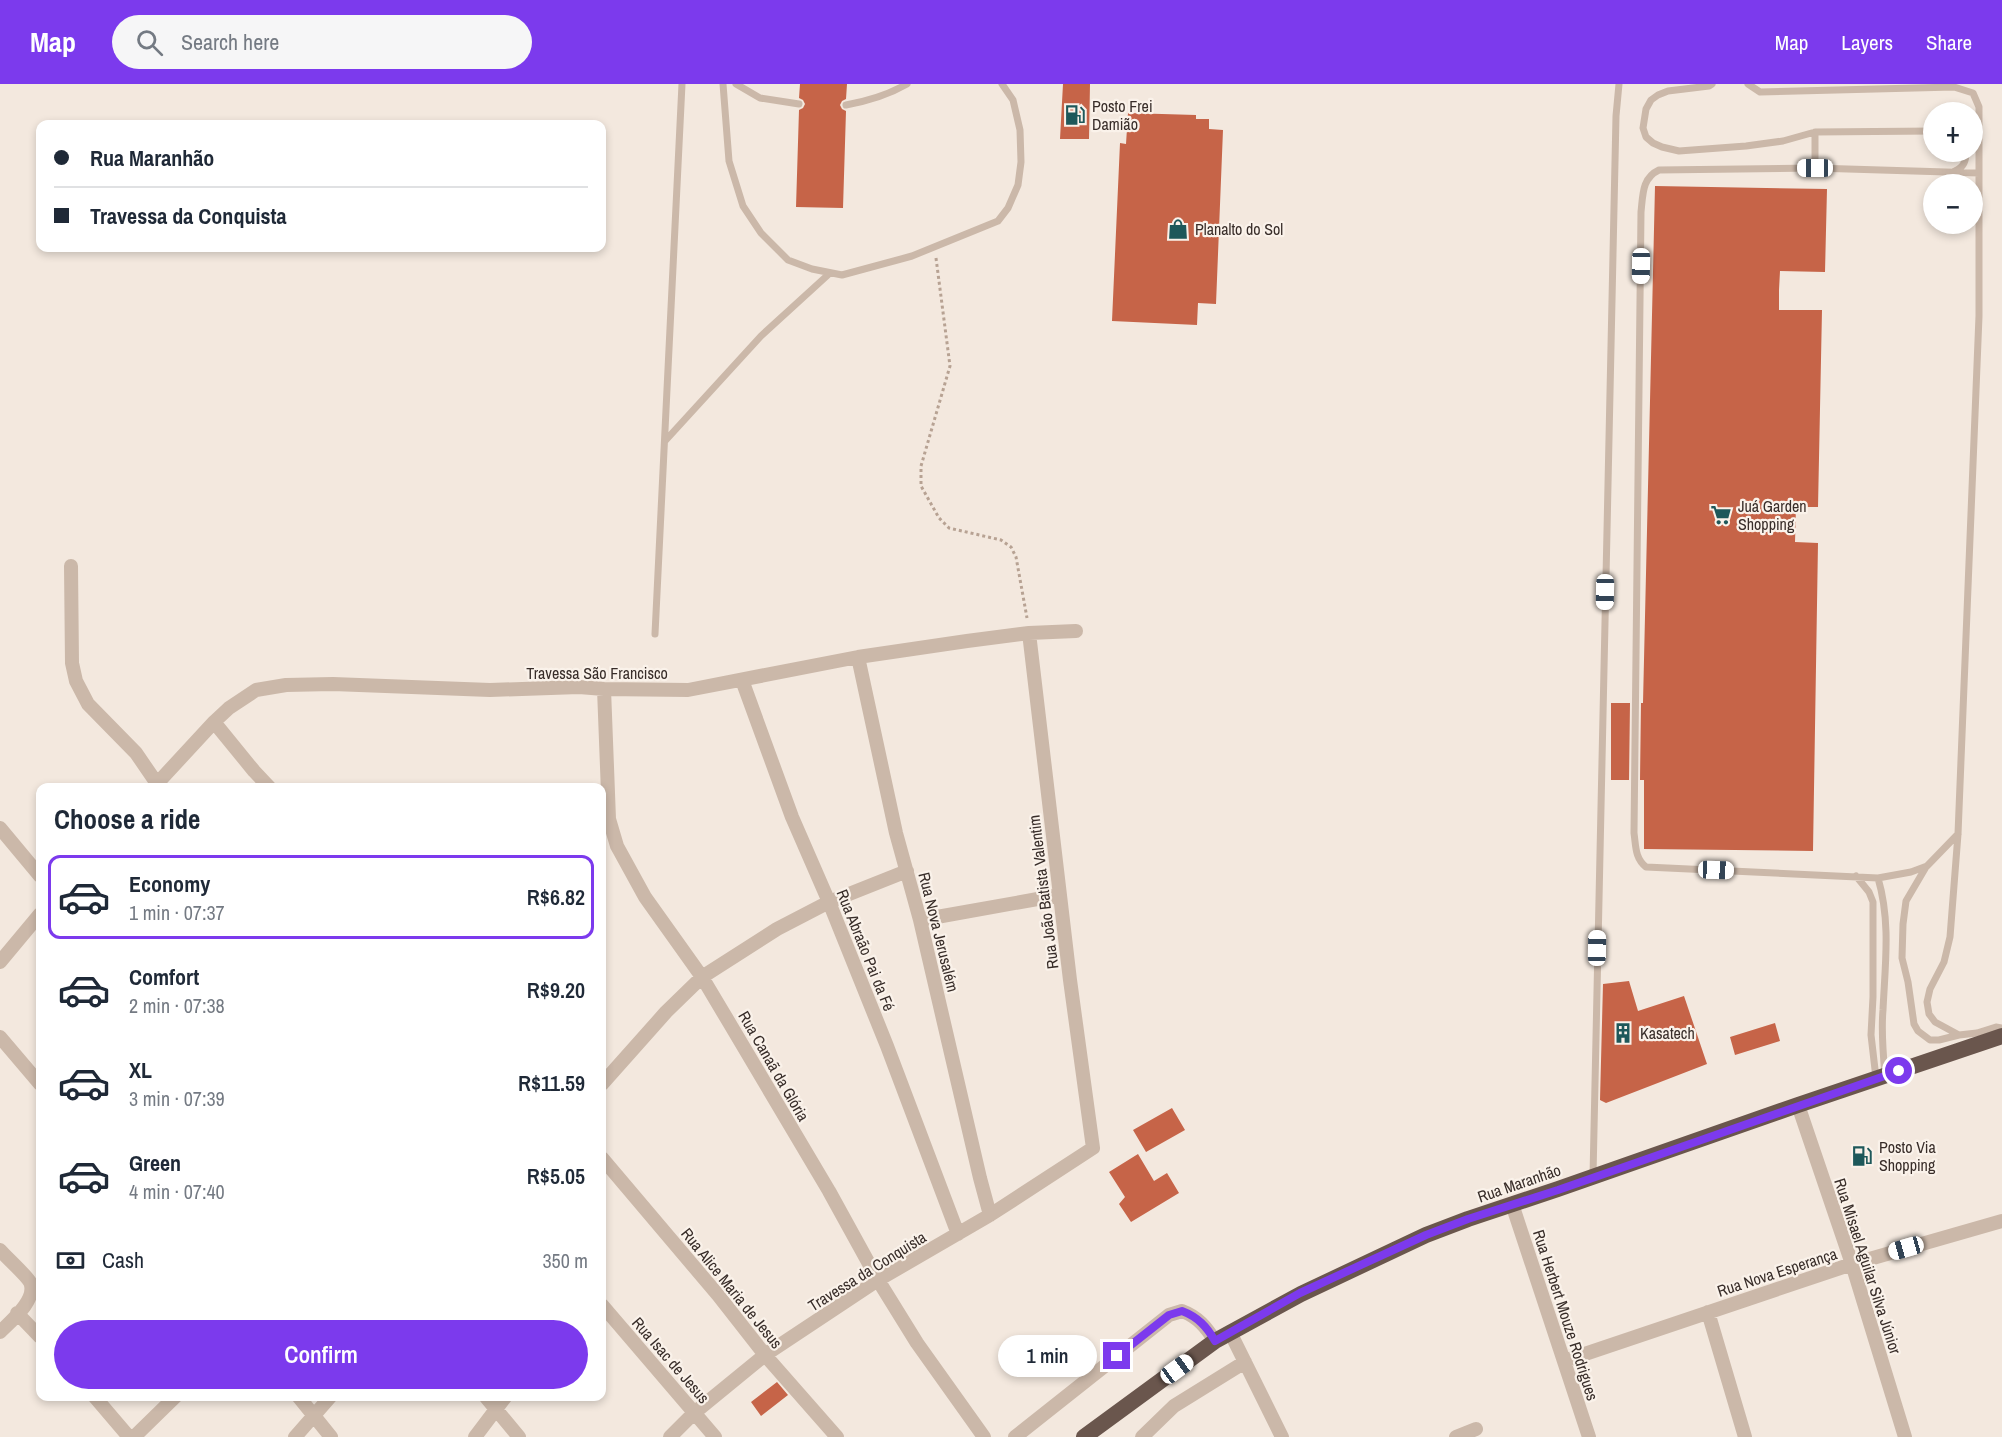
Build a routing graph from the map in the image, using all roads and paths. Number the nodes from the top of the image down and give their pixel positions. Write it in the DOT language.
graph roads {
  1 [pos="682,84"];
  2 [pos="723,84"];
  3 [pos="736,84"];
  4 [pos="907,84"];
  5 [pos="1002,84"];
  6 [pos="1618,84"];
  7 [pos="1712,84"];
  8 [pos="1748,84"];
  9 [pos="799,104"];
  10 [pos="846,105"];
  11 [pos="1923,131"];
  12 [pos="1815,132"];
  13 [pos="1965,162"];
  14 [pos="1815,168"];
  15 [pos="1953,172"];
  16 [pos="1979,173"];
  17 [pos="934,247"];
  18 [pos="831,273"];
  19 [pos="665,441"];
  20 [pos="71,566"];
  21 [pos="1076,631"];
  22 [pos="1029,633"];
  23 [pos="656,634"];
  24 [pos="858,657"];
  25 [pos="742,680"];
  26 [pos="604,689"];
  27 [pos="214,722"];
  28 [pos="155,783"];
  29 [pos="160,783"];
  30 [pos="265,783"];
  31 [pos="605,783"];
  32 [pos="606,820"];
  33 [pos="0,828"];
  34 [pos="1958,834"];
  35 [pos="1927,866"];
  36 [pos="36,871"];
  37 [pos="907,871"];
  38 [pos="1856,876"];
  39 [pos="1878,878"];
  40 [pos="1060,895"];
  41 [pos="829,902"];
  42 [pos="36,919"];
  43 [pos="920,920"];
  44 [pos="0,962"];
  45 [pos="702,977"];
  46 [pos="2002,1028"];
  47 [pos="1959,1035"];
  48 [pos="2002,1036"];
  49 [pos="0,1037"];
  50 [pos="1881,1077"];
  51 [pos="36,1079"];
  52 [pos="606,1080"];
  53 [pos="1798,1105"];
  54 [pos="1093,1148"];
  55 [pos="606,1163"];
  56 [pos="1593,1176"];
  57 [pos="1512,1204"];
  58 [pos="990,1215"];
  59 [pos="2001,1223"];
  60 [pos="958,1234"];
  61 [pos="0,1250"];
  62 [pos="1852,1264"];
  63 [pos="878,1280"];
  64 [pos="606,1310"];
  65 [pos="1708,1312"];
  66 [pos="17,1313"];
  67 [pos="0,1332"];
  68 [pos="1230,1332"];
  69 [pos="36,1333"];
  70 [pos="1215,1341"];
  71 [pos="765,1355"];
  72 [pos="1564,1361"];
  73 [pos="1245,1362"];
  74 [pos="98,1401"];
  75 [pos="171,1401"];
  76 [pos="302,1401"];
  77 [pos="327,1401"];
  78 [pos="489,1401"];
  79 [pos="502,1401"];
  80 [pos="496,1409"];
  81 [pos="694,1413"];
  82 [pos="314,1416"];
  83 [pos="1476,1429"];
  84 [pos="129,1437"];
  85 [pos="134,1437"];
  86 [pos="295,1437"];
  87 [pos="331,1437"];
  88 [pos="475,1437"];
  89 [pos="519,1437"];
  90 [pos="670,1437"];
  91 [pos="715,1437"];
  92 [pos="837,1437"];
  93 [pos="984,1437"];
  94 [pos="1015,1437"];
  95 [pos="1084,1437"];
  96 [pos="1142,1437"];
  97 [pos="1282,1437"];
  98 [pos="1456,1437"];
  99 [pos="1588,1437"];
  100 [pos="1745,1437"];
  101 [pos="1905,1437"];
  1 -- 19 [label="lane"];
  2 -- 18 [label="lane"];
  3 -- 9 [label="lane"];
  4 -- 10 [label="lane"];
  5 -- 17 [label="lane"];
  6 -- 56 [label="lane"];
  7 -- 12 [label="lane"];
  8 -- 16 [label="lane"];
  11 -- 12 [label="lane"];
  12 -- 14 [label="lane"];
  13 -- 15 [label="lane"];
  14 -- 15 [label="lane"];
  14 -- 38 [label="lane"];
  15 -- 16 [label="lane"];
  16 -- 34 [label="lane"];
  17 -- 18 [label="lane"];
  17 -- 22 [label="path"];
  18 -- 19 [label="lane"];
  19 -- 23 [label="lane"];
  20 -- 28 [label="street"];
  21 -- 22 [label="street, Travessa São Francisco"];
  22 -- 24 [label="street, Travessa São Francisco"];
  22 -- 40 [label="street, Rua João Batista Valentim"];
  24 -- 25 [label="street, Travessa São Francisco"];
  24 -- 37 [label="street, Rua Nova Jerusalém"];
  25 -- 26 [label="street, Travessa São Francisco"];
  25 -- 41 [label="street, Rua Abraão Pai da Fé"];
  26 -- 27 [label="street, Travessa São Francisco"];
  26 -- 31 [label="street, Rua Canaã da Glória"];
  27 -- 29 [label="street, Travessa São Francisco"];
  27 -- 30 [label="street"];
  32 -- 45 [label="street, Rua Canaã da Glória"];
  33 -- 36 [label="street"];
  34 -- 35 [label="lane"];
  34 -- 47 [label="lane"];
  35 -- 39 [label="lane"];
  35 -- 47 [label="lane"];
  37 -- 41 [label="street"];
  37 -- 43 [label="street, Rua Nova Jerusalém"];
  38 -- 39 [label="lane"];
  38 -- 50 [label="lane"];
  39 -- 50 [label="lane"];
  40 -- 43 [label="street"];
  40 -- 54 [label="street, Rua João Batista Valentim"];
  41 -- 45 [label="street"];
  41 -- 60 [label="street, Rua Abraão Pai da Fé"];
  42 -- 44 [label="street"];
  43 -- 58 [label="street, Rua Nova Jerusalém"];
  45 -- 52 [label="street"];
  45 -- 63 [label="street, Rua Canaã da Glória"];
  46 -- 47 [label="lane"];
  48 -- 50 [label="highway, Rua Maranhão"];
  49 -- 51 [label="street"];
  50 -- 53 [label="highway, Rua Maranhão"];
  53 -- 56 [label="highway, Rua Maranhão"];
  53 -- 62 [label="street, Rua Misael Aguilar Silva Júnior"];
  54 -- 58 [label="street, Travessa da Conquista"];
  55 -- 71 [label="street, Rua Alice Maria de Jesus"];
  56 -- 57 [label="highway, Rua Maranhão"];
  57 -- 68 [label="highway, Rua Maranhão"];
  57 -- 72 [label="street, Rua Herbert Mouze Rodrigues"];
  58 -- 60 [label="street, Travessa da Conquista"];
  59 -- 62 [label="street, Rua Nova Esperança"];
  60 -- 63 [label="street, Travessa da Conquista"];
  61 -- 66 [label="street"];
  62 -- 65 [label="street, Rua Nova Esperança"];
  62 -- 101 [label="street, Rua Misael Aguilar Silva Júnior"];
  63 -- 71 [label="street, Travessa da Conquista"];
  63 -- 93 [label="street, Rua Canaã da Glória"];
  64 -- 81 [label="street, Rua Isac de Jesus"];
  65 -- 72 [label="street, Rua Nova Esperança"];
  65 -- 100 [label="street"];
  66 -- 67 [label="street"];
  66 -- 69 [label="street"];
  68 -- 70 [label="highway, Rua Maranhão"];
  68 -- 73 [label="street"];
  70 -- 94 [label="street"];
  70 -- 95 [label="highway, Rua Maranhão"];
  71 -- 81 [label="street, Travessa da Conquista"];
  71 -- 92 [label="street, Rua Alice Maria de Jesus"];
  72 -- 99 [label="street, Rua Herbert Mouze Rodrigues"];
  73 -- 96 [label="street"];
  73 -- 97 [label="street"];
  74 -- 84 [label="street"];
  75 -- 85 [label="street"];
  76 -- 82 [label="street"];
  77 -- 82 [label="street"];
  78 -- 80 [label="street"];
  79 -- 80 [label="street"];
  80 -- 88 [label="street"];
  80 -- 89 [label="street"];
  81 -- 90 [label="street, Travessa da Conquista"];
  81 -- 91 [label="street, Rua Isac de Jesus"];
  82 -- 86 [label="street"];
  82 -- 87 [label="street"];
  83 -- 98 [label="street"];
}
